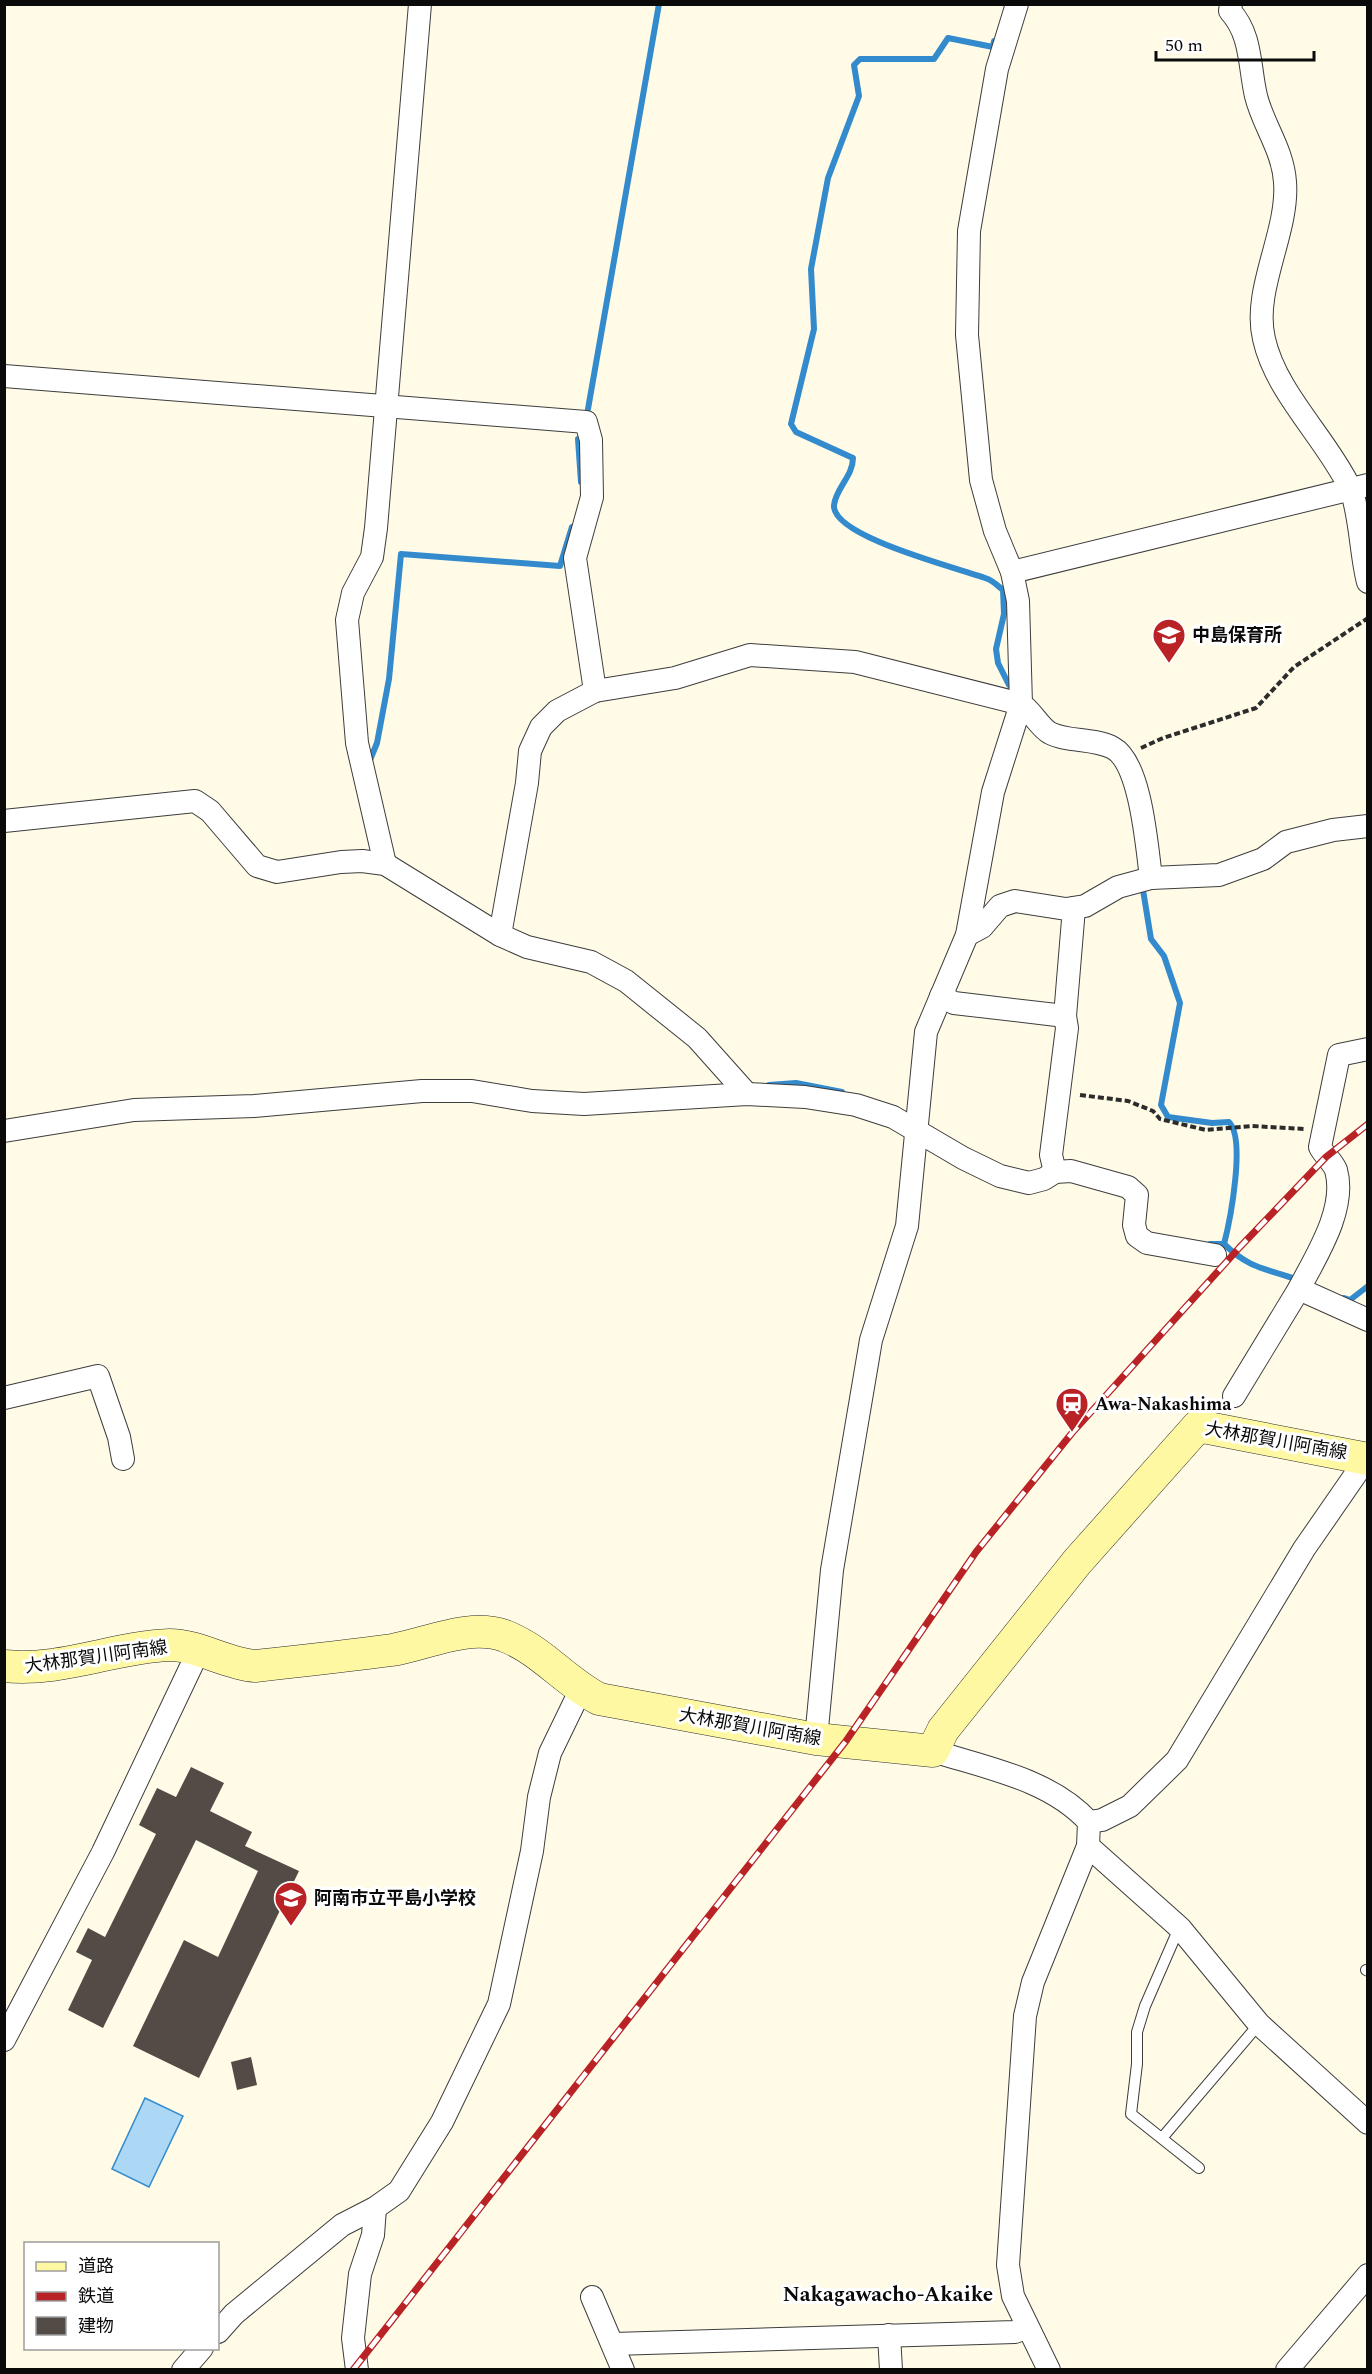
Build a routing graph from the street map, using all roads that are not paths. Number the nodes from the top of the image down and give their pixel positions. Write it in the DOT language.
graph roads {
  1 [pos="420,4"];
  2 [pos="1017,4"];
  3 [pos="1231,4"];
  4 [pos="4,376"];
  5 [pos="384,408"];
  6 [pos="1359,487"];
  7 [pos="1012,572"];
  8 [pos="1368,582"];
  9 [pos="595,691"];
  10 [pos="1021,704"];
  11 [pos="4,821"];
  12 [pos="1368,826"];
  13 [pos="385,864"];
  14 [pos="1151,878"];
  15 [pos="1074,908"];
  16 [pos="502,930"];
  17 [pos="967,935"];
  18 [pos="941,996"];
  19 [pos="1065,1016"];
  20 [pos="1368,1049"];
  21 [pos="747,1094"];
  22 [pos="917,1129"];
  23 [pos="4,1131"];
  24 [pos="1053,1164"];
  25 [pos="1215,1255"];
  26 [pos="1301,1285"];
  27 [pos="1368,1320"];
  28 [pos="1234,1396"];
  29 [pos="4,1398"];
  30 [pos="1367,1458"];
  31 [pos="123,1459"];
  32 [pos="198,1652"];
  33 [pos="4,1666"];
  34 [pos="581,1689"];
  35 [pos="816,1739"];
  36 [pos="933,1751"];
  37 [pos="1089,1822"];
  38 [pos="1088,1846"];
  39 [pos="1179,1928"];
  40 [pos="1259,2024"];
  41 [pos="4,2040"];
  42 [pos="1368,2123"];
  43 [pos="1161,2138"];
  44 [pos="1199,2168"];
  45 [pos="375,2208"];
  46 [pos="1368,2275"];
  47 [pos="592,2297"];
  48 [pos="1027,2327"];
  49 [pos="219,2331"];
  50 [pos="889,2336"];
  51 [pos="613,2344"];
  52 [pos="201,2350"];
  53 [pos="183,2370"];
  54 [pos="357,2370"];
  55 [pos="623,2370"];
  56 [pos="891,2370"];
  57 [pos="1049,2370"];
  58 [pos="1287,2370"];
  1 -- 5 [label="street"];
  2 -- 7 [label="street"];
  3 -- 6 [label="street"];
  4 -- 5 [label="street"];
  5 -- 9 [label="street"];
  5 -- 13 [label="street"];
  6 -- 7 [label="street"];
  6 -- 8 [label="street"];
  7 -- 10 [label="street"];
  9 -- 10 [label="street"];
  9 -- 16 [label="street"];
  10 -- 14 [label="street"];
  10 -- 17 [label="street"];
  11 -- 13 [label="street"];
  12 -- 14 [label="street"];
  13 -- 16 [label="street"];
  14 -- 15 [label="street"];
  15 -- 17 [label="street"];
  15 -- 19 [label="street"];
  16 -- 21 [label="street"];
  17 -- 18 [label="street"];
  18 -- 19 [label="street"];
  18 -- 22 [label="street"];
  19 -- 24 [label="street"];
  20 -- 26 [label="street"];
  21 -- 22 [label="street"];
  21 -- 23 [label="street"];
  22 -- 24 [label="street"];
  22 -- 35 [label="street"];
  24 -- 25 [label="street"];
  26 -- 27 [label="street"];
  26 -- 28 [label="street"];
  29 -- 31 [label="street"];
  30 -- 36 [label="main road, 大林那賀川阿南線"];
  30 -- 37 [label="street"];
  32 -- 33 [label="main road, 大林那賀川阿南線"];
  32 -- 34 [label="main road, 大林那賀川阿南線"];
  32 -- 41 [label="street"];
  34 -- 35 [label="main road, 大林那賀川阿南線"];
  34 -- 45 [label="street"];
  35 -- 36 [label="main road, 大林那賀川阿南線"];
  36 -- 37 [label="street"];
  37 -- 38 [label="street"];
  38 -- 39 [label="street"];
  38 -- 48 [label="street"];
  39 -- 40 [label="street"];
  39 -- 43 [label="lane"];
  40 -- 42 [label="street"];
  40 -- 43 [label="lane"];
  43 -- 44 [label="lane"];
  45 -- 49 [label="street"];
  45 -- 54 [label="street"];
  46 -- 58 [label="street"];
  47 -- 51 [label="street"];
  48 -- 50 [label="street"];
  48 -- 57 [label="street"];
  50 -- 51 [label="street"];
  50 -- 56 [label="street"];
  51 -- 55 [label="street"];
  52 -- 53 [label="street"];
}
